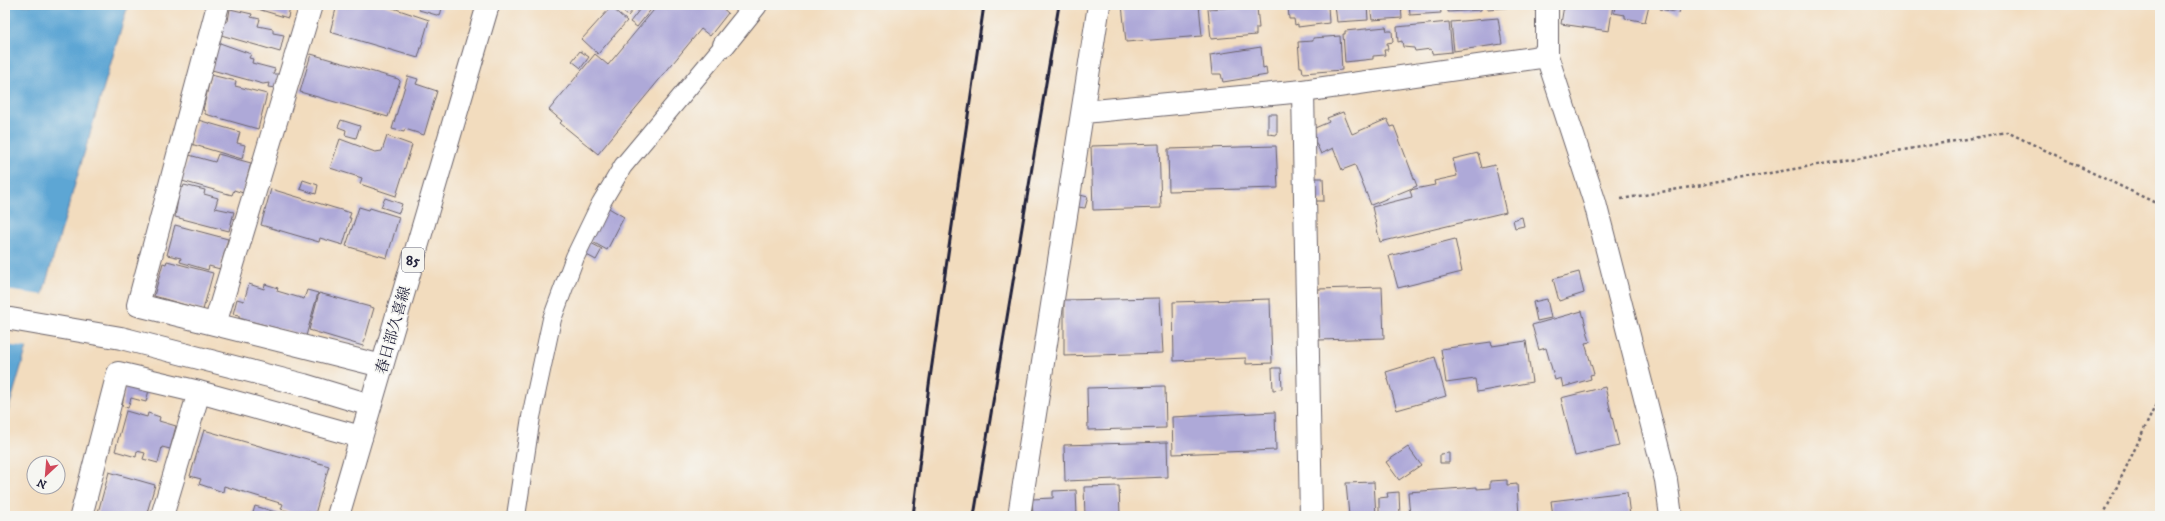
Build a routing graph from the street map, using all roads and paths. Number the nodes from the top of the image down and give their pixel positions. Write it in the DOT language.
graph roads {
  1 [pos="218,5"];
  2 [pos="311,5"];
  3 [pos="488,5"];
  4 [pos="756,5"];
  5 [pos="1099,5"];
  6 [pos="1547,5"];
  7 [pos="724,45"];
  8 [pos="1547,56"];
  9 [pos="1303,91"];
  10 [pos="1084,112"];
  11 [pos="1595,203"];
  12 [pos="2160,205"];
  13 [pos="5,318"];
  14 [pos="215,324"];
  15 [pos="382,366"];
  16 [pos="199,392"];
  17 [pos="2160,396"];
  18 [pos="370,405"];
  19 [pos="361,437"];
  20 [pos="81,516"];
  21 [pos="162,516"];
  22 [pos="338,516"];
  23 [pos="516,516"];
  24 [pos="1019,516"];
  25 [pos="1311,516"];
  26 [pos="1671,516"];
  27 [pos="2103,516"];
  1 -- 14 [label="street"];
  2 -- 14 [label="street"];
  3 -- 15 [label="street, 春日部久喜線 / 85"];
  4 -- 7 [label="street"];
  5 -- 10 [label="street"];
  6 -- 8 [label="street"];
  7 -- 23 [label="lane"];
  8 -- 9 [label="street"];
  8 -- 11 [label="street"];
  9 -- 10 [label="street"];
  9 -- 25 [label="street"];
  10 -- 24 [label="street"];
  11 -- 12 [label="path"];
  11 -- 26 [label="street"];
  13 -- 18 [label="street"];
  14 -- 15 [label="street"];
  15 -- 18 [label="street, 春日部久喜線 / 85"];
  16 -- 19 [label="street"];
  16 -- 20 [label="street"];
  16 -- 21 [label="street"];
  17 -- 27 [label="path"];
  18 -- 19 [label="street, 春日部久喜線 / 85"];
  19 -- 22 [label="street, 春日部久喜線 / 85"];
}
